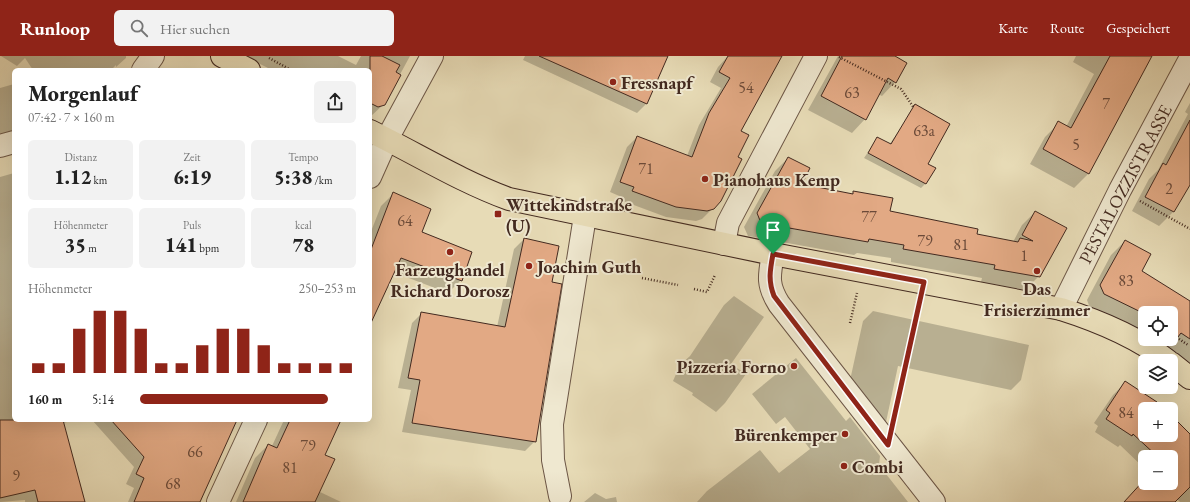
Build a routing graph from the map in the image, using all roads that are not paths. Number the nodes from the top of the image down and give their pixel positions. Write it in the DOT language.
graph roads {
  1 [pos="153,56"];
  2 [pos="222,56"];
  3 [pos="432,56"];
  4 [pos="816,56"];
  5 [pos="1190,59"];
  6 [pos="144,68"];
  7 [pos="245,68"];
  8 [pos="379,135"];
  9 [pos="12,143"];
  10 [pos="0,146"];
  11 [pos="372,167"];
  12 [pos="585,216"];
  13 [pos="724,244"];
  14 [pos="773,254"];
  15 [pos="1061,309"];
  16 [pos="1158,354"];
  17 [pos="1178,369"];
  18 [pos="1190,378"];
  19 [pos="255,422"];
  20 [pos="560,496"];
  21 [pos="218,502"];
  22 [pos="934,502"];
  1 -- 6 [label="street"];
  2 -- 7 [label="main road"];
  3 -- 8 [label="street"];
  4 -- 13 [label="street"];
  5 -- 15 [label="street, PESTALOZZISTRASSE"];
  8 -- 11 [label="street"];
  8 -- 12 [label="main road"];
  9 -- 10 [label="street"];
  12 -- 13 [label="main road"];
  12 -- 20 [label="street"];
  13 -- 14 [label="main road"];
  14 -- 15 [label="main road"];
  14 -- 22 [label="street"];
  15 -- 16 [label="main road"];
  17 -- 18 [label="main road"];
  19 -- 21 [label="street"];
}
